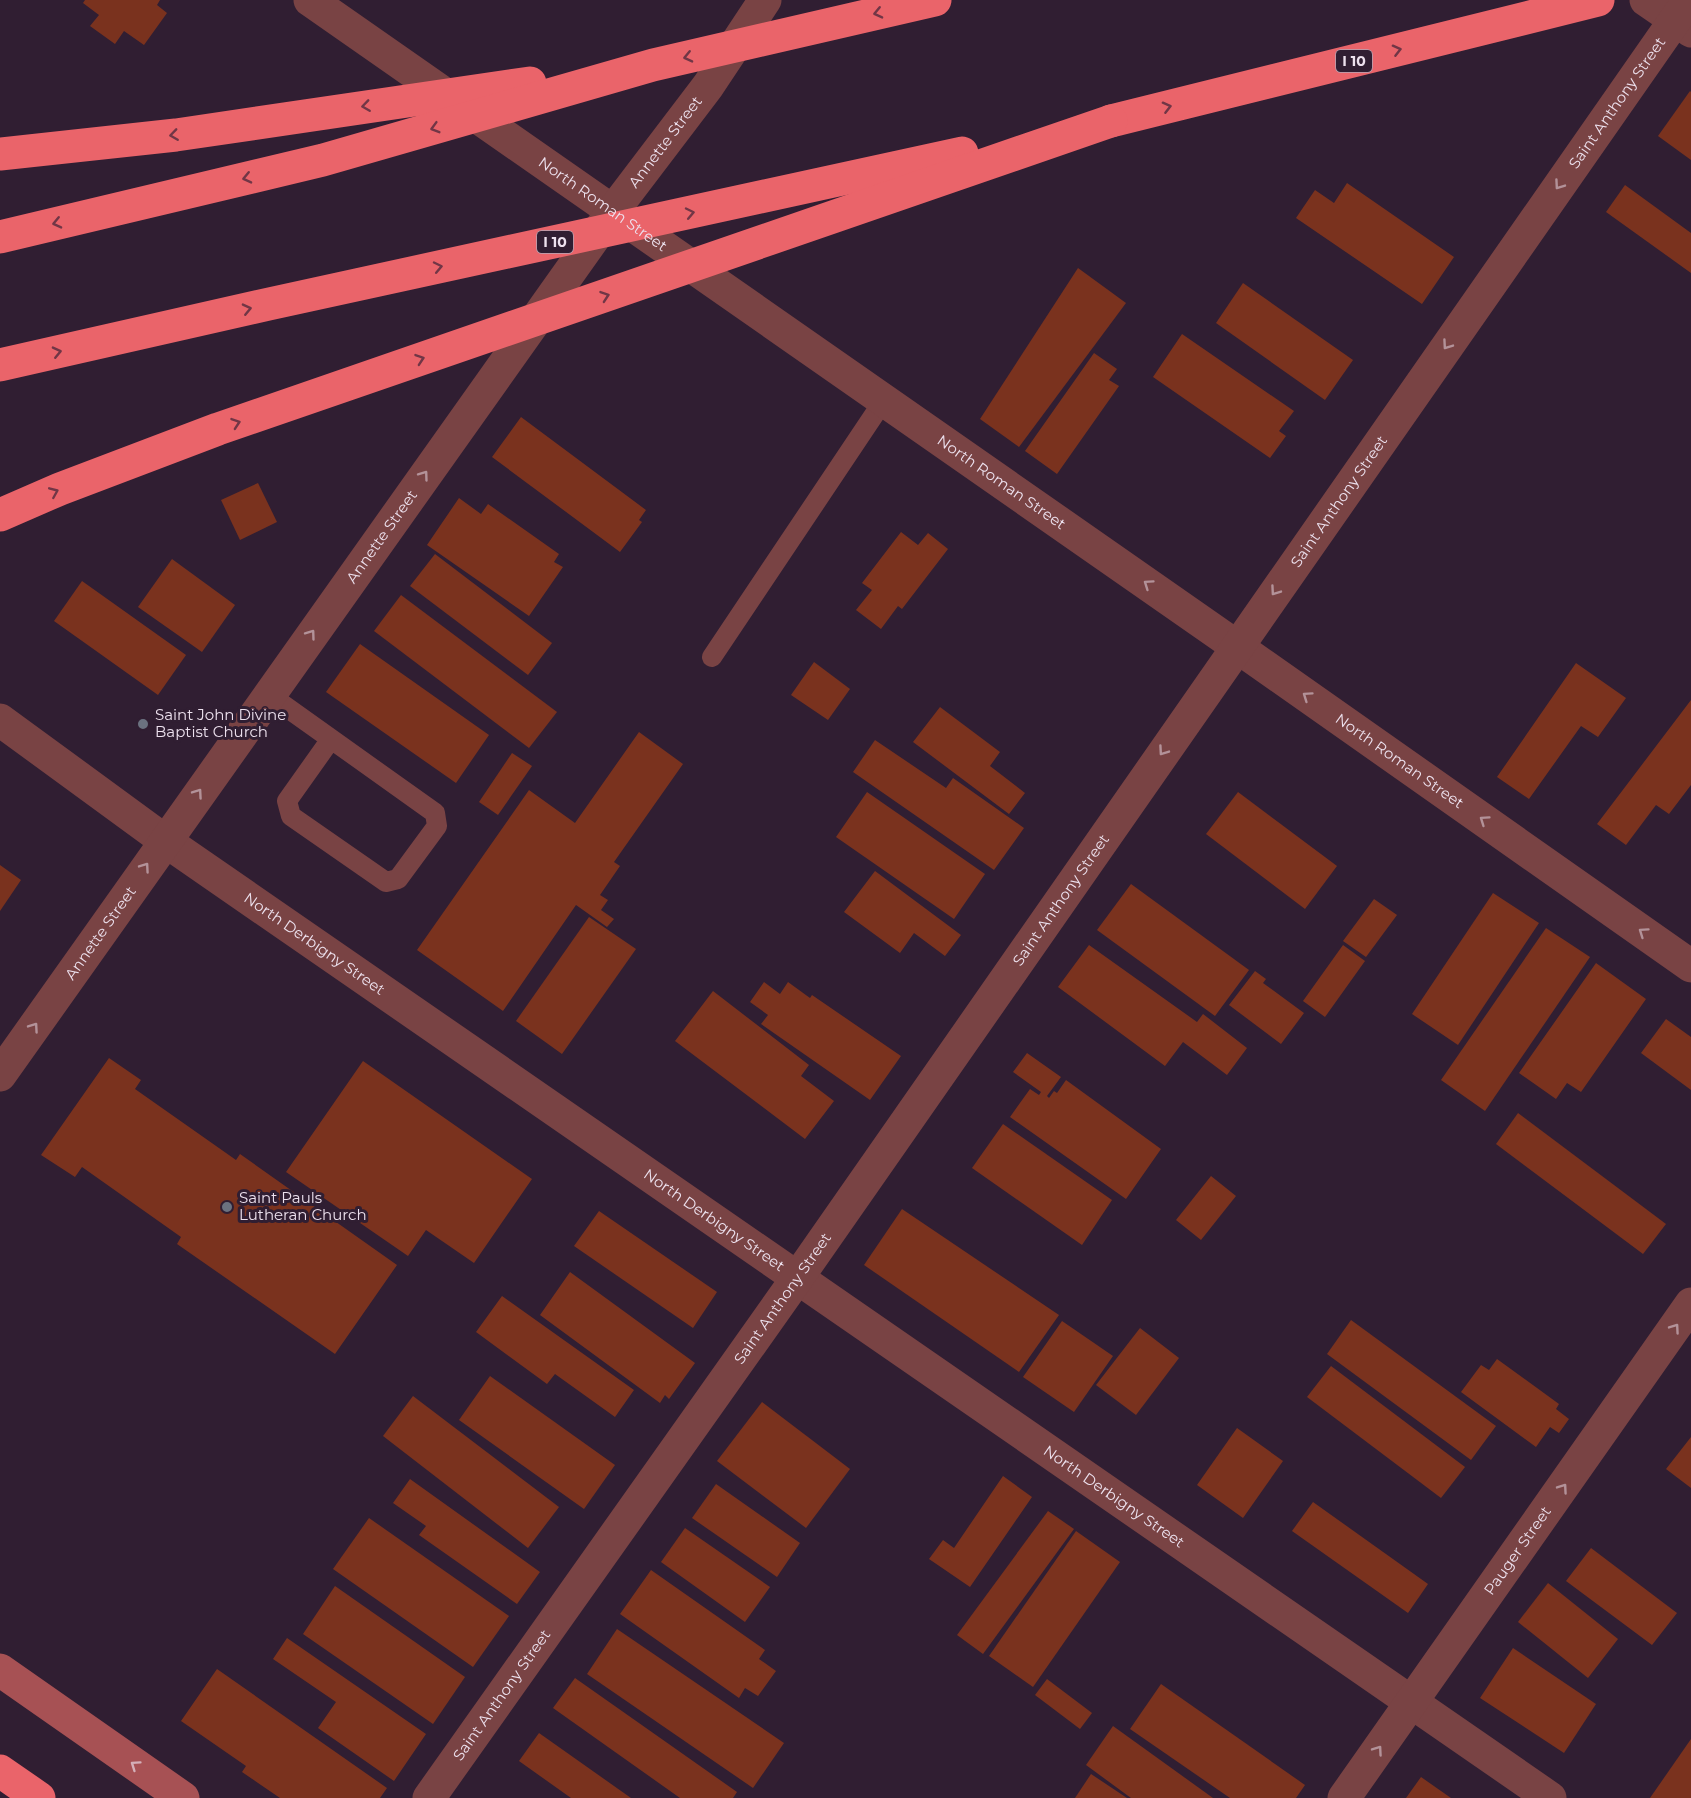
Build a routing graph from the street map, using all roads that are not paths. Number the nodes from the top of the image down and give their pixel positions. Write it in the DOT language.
graph roads {
  1 [pos="310,0"];
  2 [pos="765,0"];
  3 [pos="935,0"];
  4 [pos="1598,0"];
  5 [pos="1646,0"];
  6 [pos="1685,17"];
  7 [pos="653,65"];
  8 [pos="1111,121"];
  9 [pos="0,154"];
  10 [pos="613,211"];
  11 [pos="0,237"];
  12 [pos="0,365"];
  13 [pos="884,400"];
  14 [pos="0,515"];
  15 [pos="1236,645"];
  16 [pos="712,657"];
  17 [pos="268,694"];
  18 [pos="0,720"];
  19 [pos="331,739"];
  20 [pos="164,840"];
  21 [pos="1691,966"];
  22 [pos="0,1075"];
  23 [pos="798,1277"];
  24 [pos="1691,1304"];
  25 [pos="0,1670"];
  26 [pos="1411,1703"];
  27 [pos="0,1771"];
  28 [pos="39,1798"];
  29 [pos="183,1798"];
  30 [pos="429,1798"];
  31 [pos="1344,1798"];
  32 [pos="1550,1798"];
  1 -- 10 [label="street, North Roman Street"];
  2 -- 10 [label="street, Annette Street"];
  3 -- 7 [label="highway, one-way, bridge"];
  8 -- 4 [label="highway, I 10, one-way"];
  5 -- 6 [label="street"];
  6 -- 15 [label="street, Saint Anthony Street, one-way"];
  7 -- 9 [label="highway, one-way, bridge"];
  7 -- 11 [label="highway, one-way, bridge"];
  12 -- 8 [label="highway, I 10, one-way, bridge"];
  14 -- 8 [label="highway, one-way, bridge"];
  10 -- 13 [label="street, North Roman Street"];
  17 -- 10 [label="street, Annette Street, one-way"];
  15 -- 13 [label="street, North Roman Street, one-way"];
  13 -- 16 [label="lane"];
  21 -- 15 [label="street, North Roman Street, one-way"];
  15 -- 23 [label="street, Saint Anthony Street, one-way"];
  17 -- 19 [label="lane"];
  20 -- 17 [label="street, Annette Street, one-way"];
  18 -- 20 [label="street, North Derbigny Street"];
  19 -- 19 [label="lane"];
  22 -- 20 [label="street, Annette Street, one-way"];
  20 -- 23 [label="street, North Derbigny Street"];
  23 -- 26 [label="street, North Derbigny Street"];
  23 -- 30 [label="street, Saint Anthony Street"];
  26 -- 24 [label="street, Pauger Street, one-way"];
  29 -- 25 [label="main road, one-way"];
  31 -- 26 [label="street, Pauger Street, one-way"];
  26 -- 32 [label="street, North Derbigny Street"];
  27 -- 28 [label="highway"];
}
